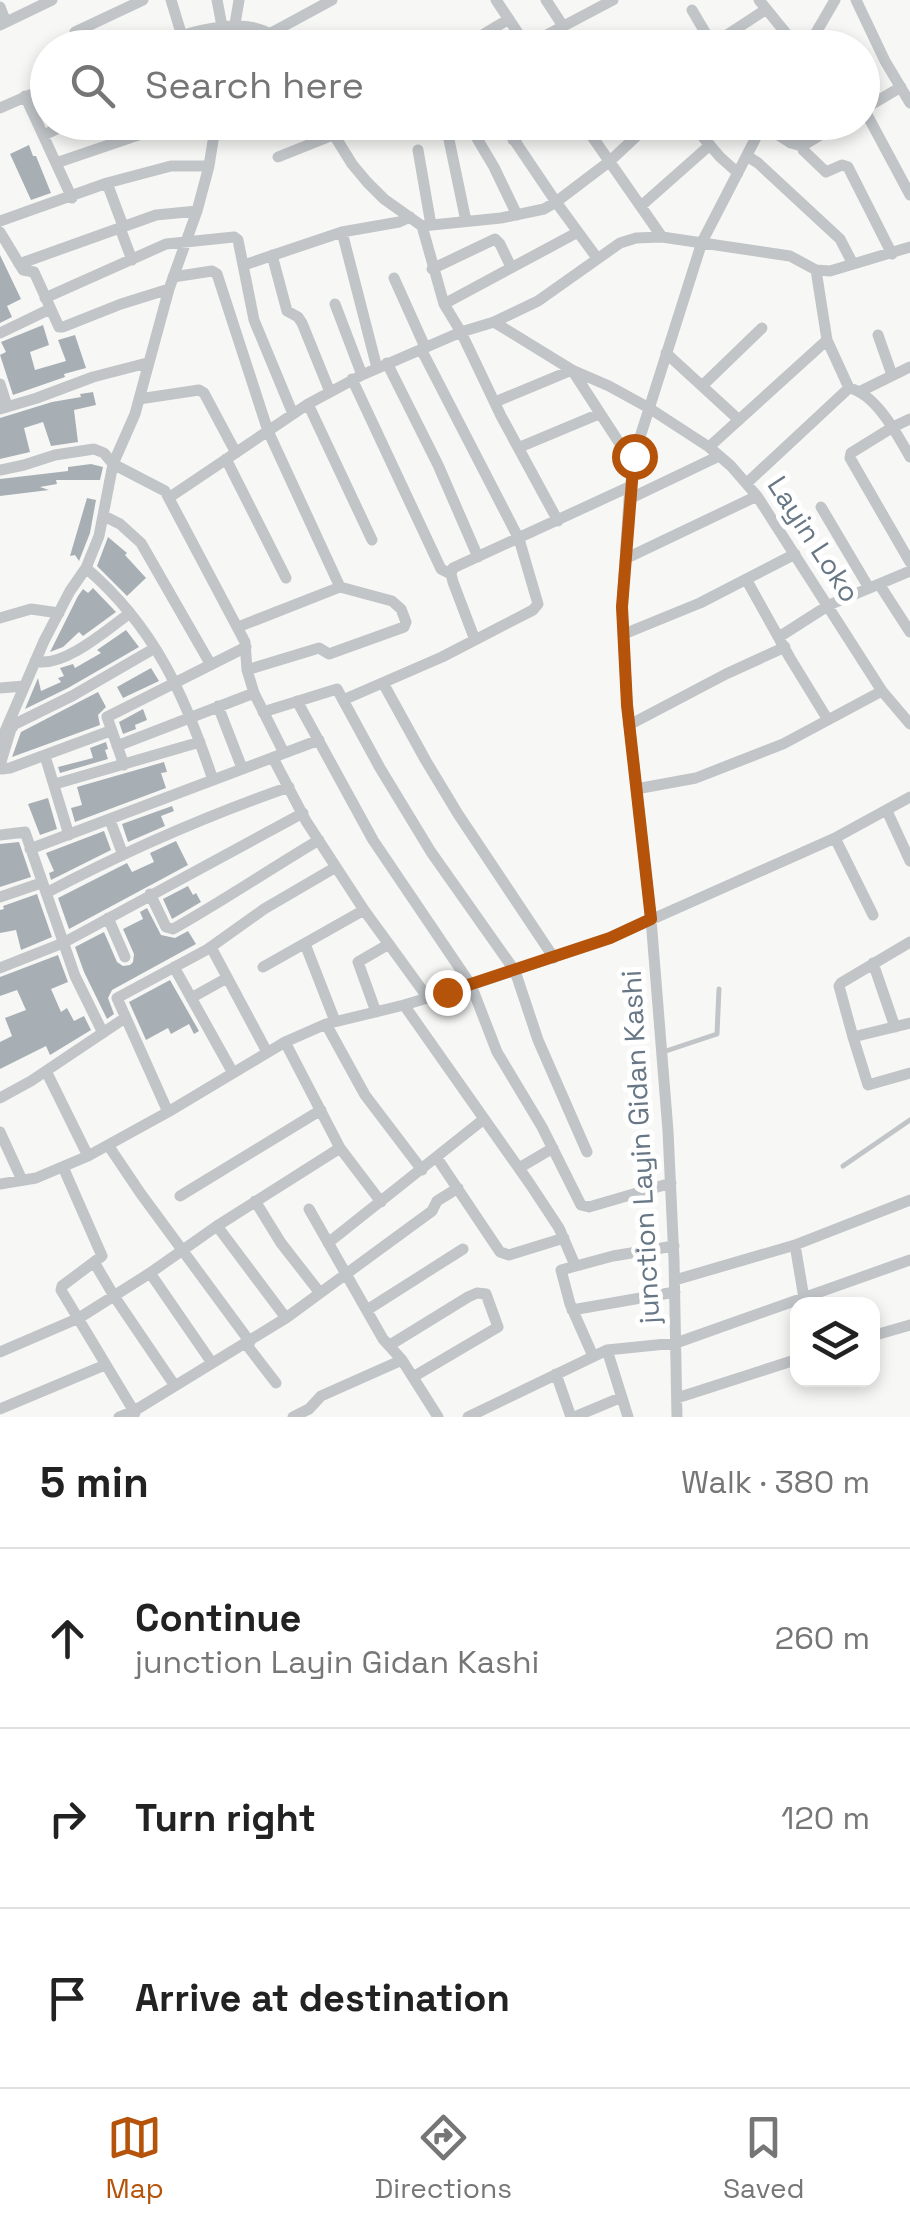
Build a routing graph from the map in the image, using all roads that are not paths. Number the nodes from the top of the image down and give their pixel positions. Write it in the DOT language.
graph roads {
  1 [pos="52,0"];
  2 [pos="143,0"];
  3 [pos="171,0"];
  4 [pos="217,0"];
  5 [pos="239,0"];
  6 [pos="309,0"];
  7 [pos="332,0"];
  8 [pos="496,0"];
  9 [pos="546,0"];
  10 [pos="613,0"];
  11 [pos="835,0"];
  12 [pos="856,0"];
  13 [pos="594,4"];
  14 [pos="762,5"];
  15 [pos="0,7"];
  16 [pos="692,10"];
  17 [pos="306,14"];
  18 [pos="509,19"];
  19 [pos="3,24"];
  20 [pos="228,25"];
  21 [pos="563,26"];
  22 [pos="78,30"];
  23 [pos="180,30"];
  24 [pos="207,30"];
  25 [pos="228,30"];
  26 [pos="254,30"];
  27 [pos="276,30"];
  28 [pos="491,30"];
  29 [pos="515,30"];
  30 [pos="556,30"];
  31 [pos="701,30"];
  32 [pos="730,30"];
  33 [pos="783,30"];
  34 [pos="818,30"];
  35 [pos="870,30"];
  36 [pos="880,50"];
  37 [pos="902,88"];
  38 [pos="30,94"];
  39 [pos="25,96"];
  40 [pos="880,100"];
  41 [pos="910,102"];
  42 [pos="30,107"];
  43 [pos="0,108"];
  44 [pos="46,140"];
  45 [pos="124,140"];
  46 [pos="213,140"];
  47 [pos="321,140"];
  48 [pos="338,140"];
  49 [pos="449,140"];
  50 [pos="478,140"];
  51 [pos="514,140"];
  52 [pos="595,140"];
  53 [pos="632,140"];
  54 [pos="706,140"];
  55 [pos="755,140"];
  56 [pos="786,140"];
  57 [pos="812,140"];
  58 [pos="880,140"];
  59 [pos="710,145"];
  60 [pos="802,146"];
  61 [pos="418,150"];
  62 [pos="747,156"];
  63 [pos="278,157"];
  64 [pos="610,161"];
  65 [pos="56,163"];
  66 [pos="208,166"];
  67 [pos="738,173"];
  68 [pos="108,183"];
  69 [pos="910,195"];
  70 [pos="72,198"];
  71 [pos="556,202"];
  72 [pos="641,206"];
  73 [pos="197,211"];
  74 [pos="517,215"];
  75 [pos="410,217"];
  76 [pos="0,221"];
  77 [pos="466,221"];
  78 [pos="427,225"];
  79 [pos="121,227"];
  80 [pos="0,232"];
  81 [pos="342,232"];
  82 [pos="578,232"];
  83 [pos="662,237"];
  84 [pos="186,241"];
  85 [pos="702,242"];
  86 [pos="910,247"];
  87 [pos="5,252"];
  88 [pos="892,254"];
  89 [pos="272,256"];
  90 [pos="597,258"];
  91 [pos="132,260"];
  92 [pos="19,264"];
  93 [pos="854,264"];
  94 [pos="244,265"];
  95 [pos="512,267"];
  96 [pos="432,268"];
  97 [pos="816,270"];
  98 [pos="394,278"];
  99 [pos="171,283"];
  100 [pos="48,304"];
  101 [pos="335,304"];
  102 [pos="444,304"];
  103 [pos="494,322"];
  104 [pos="762,328"];
  105 [pos="461,332"];
  106 [pos="0,333"];
  107 [pos="878,335"];
  108 [pos="826,340"];
  109 [pos="423,348"];
  110 [pos="666,352"];
  111 [pos="147,363"];
  112 [pos="382,366"];
  113 [pos="910,367"];
  114 [pos="572,370"];
  115 [pos="892,375"];
  116 [pos="356,377"];
  117 [pos="0,384"];
  118 [pos="702,386"];
  119 [pos="855,389"];
  120 [pos="330,392"];
  121 [pos="139,399"];
  122 [pos="494,402"];
  123 [pos="308,404"];
  124 [pos="4,407"];
  125 [pos="649,408"];
  126 [pos="293,414"];
  127 [pos="599,414"];
  128 [pos="910,419"];
  129 [pos="739,420"];
  130 [pos="893,426"];
  131 [pos="268,430"];
  132 [pos="520,448"];
  133 [pos="714,451"];
  134 [pos="231,456"];
  135 [pos="634,456"];
  136 [pos="910,458"];
  137 [pos="112,464"];
  138 [pos="0,470"];
  139 [pos="748,482"];
  140 [pos="630,493"];
  141 [pos="758,496"];
  142 [pos="170,497"];
  143 [pos="821,507"];
  144 [pos="104,516"];
  145 [pos="558,521"];
  146 [pos="372,540"];
  147 [pos="520,540"];
  148 [pos="795,554"];
  149 [pos="478,558"];
  150 [pos="626,558"];
  151 [pos="910,562"];
  152 [pos="86,568"];
  153 [pos="910,571"];
  154 [pos="451,574"];
  155 [pos="286,578"];
  156 [pos="746,579"];
  157 [pos="874,586"];
  158 [pos="340,587"];
  159 [pos="829,605"];
  160 [pos="59,613"];
  161 [pos="130,613"];
  162 [pos="0,618"];
  163 [pos="238,627"];
  164 [pos="910,632"];
  165 [pos="624,634"];
  166 [pos="475,640"];
  167 [pos="782,642"];
  168 [pos="246,647"];
  169 [pos="155,648"];
  170 [pos="35,661"];
  171 [pos="211,665"];
  172 [pos="247,670"];
  173 [pos="176,683"];
  174 [pos="383,683"];
  175 [pos="24,686"];
  176 [pos="0,688"];
  177 [pos="882,691"];
  178 [pos="254,694"];
  179 [pos="343,700"];
  180 [pos="297,701"];
  181 [pos="218,706"];
  182 [pos="262,712"];
  183 [pos="192,716"];
  184 [pos="828,720"];
  185 [pos="629,724"];
  186 [pos="910,724"];
  187 [pos="110,730"];
  188 [pos="319,740"];
  189 [pos="200,742"];
  190 [pos="0,743"];
  191 [pos="117,746"];
  192 [pos="45,756"];
  193 [pos="278,756"];
  194 [pos="124,765"];
  195 [pos="0,766"];
  196 [pos="242,768"];
  197 [pos="213,780"];
  198 [pos="55,784"];
  199 [pos="289,787"];
  200 [pos="636,790"];
  201 [pos="910,797"];
  202 [pos="887,811"];
  203 [pos="303,813"];
  204 [pos="110,820"];
  205 [pos="0,835"];
  206 [pos="68,835"];
  207 [pos="835,838"];
  208 [pos="319,840"];
  209 [pos="30,848"];
  210 [pos="908,854"];
  211 [pos="123,855"];
  212 [pos="336,866"];
  213 [pos="43,888"];
  214 [pos="150,894"];
  215 [pos="0,897"];
  216 [pos="364,910"];
  217 [pos="873,915"];
  218 [pos="108,918"];
  219 [pos="651,919"];
  220 [pos="910,942"];
  221 [pos="63,943"];
  222 [pos="305,944"];
  223 [pos="389,944"];
  224 [pos="208,948"];
  225 [pos="125,957"];
  226 [pos="554,958"];
  227 [pos="873,963"];
  228 [pos="174,967"];
  229 [pos="263,967"];
  230 [pos="0,968"];
  231 [pos="515,971"];
  232 [pos="227,978"];
  233 [pos="471,986"];
  234 [pos="719,989"];
  235 [pos="191,998"];
  236 [pos="428,998"];
  237 [pos="404,1005"];
  238 [pos="376,1012"];
  239 [pos="125,1018"];
  240 [pos="331,1022"];
  241 [pos="910,1023"];
  242 [pos="895,1027"];
  243 [pos="103,1032"];
  244 [pos="853,1037"];
  245 [pos="285,1042"];
  246 [pos="267,1052"];
  247 [pos="662,1053"];
  248 [pos="46,1070"];
  249 [pos="232,1073"];
  250 [pos="910,1073"];
  251 [pos="0,1098"];
  252 [pos="321,1110"];
  253 [pos="168,1112"];
  254 [pos="484,1119"];
  255 [pos="910,1120"];
  256 [pos="0,1132"];
  257 [pos="108,1145"];
  258 [pos="340,1148"];
  259 [pos="553,1148"];
  260 [pos="587,1152"];
  261 [pos="88,1156"];
  262 [pos="437,1158"];
  263 [pos="843,1166"];
  264 [pos="63,1167"];
  265 [pos="519,1168"];
  266 [pos="422,1170"];
  267 [pos="22,1180"];
  268 [pos="671,1183"];
  269 [pos="0,1184"];
  270 [pos="458,1188"];
  271 [pos="180,1196"];
  272 [pos="910,1200"];
  273 [pos="256,1201"];
  274 [pos="381,1202"];
  275 [pos="309,1208"];
  276 [pos="218,1226"];
  277 [pos="564,1238"];
  278 [pos="328,1243"];
  279 [pos="796,1245"];
  280 [pos="674,1246"];
  281 [pos="183,1249"];
  282 [pos="463,1249"];
  283 [pos="910,1260"];
  284 [pos="94,1262"];
  285 [pos="574,1265"];
  286 [pos="150,1274"];
  287 [pos="345,1274"];
  288 [pos="675,1286"];
  289 [pos="320,1293"];
  290 [pos="114,1296"];
  291 [pos="804,1297"];
  292 [pos="812,1297"];
  293 [pos="790,1305"];
  294 [pos="366,1310"];
  295 [pos="572,1310"];
  296 [pos="79,1318"];
  297 [pos="286,1318"];
  298 [pos="910,1325"];
  299 [pos="880,1334"];
  300 [pos="248,1343"];
  301 [pos="676,1343"];
  302 [pos="390,1345"];
  303 [pos="607,1350"];
  304 [pos="0,1352"];
  305 [pos="593,1356"];
  306 [pos="402,1360"];
  307 [pos="790,1362"];
  308 [pos="212,1363"];
  309 [pos="106,1365"];
  310 [pos="556,1374"];
  311 [pos="413,1378"];
  312 [pos="276,1383"];
  313 [pos="175,1386"];
  314 [pos="622,1397"];
  315 [pos="677,1398"];
  316 [pos="0,1409"];
  317 [pos="316,1411"];
  318 [pos="136,1414"];
  319 [pos="119,1417"];
  320 [pos="294,1417"];
  321 [pos="438,1417"];
  322 [pos="468,1417"];
  323 [pos="572,1417"];
  324 [pos="628,1417"];
  325 [pos="677,1417"];
  1 -- 19 [label="street"];
  2 -- 22 [label="street"];
  3 -- 23 [label="street"];
  4 -- 20 [label="street"];
  5 -- 20 [label="street"];
  6 -- 17 [label="street"];
  7 -- 17 [label="street"];
  8 -- 18 [label="street"];
  9 -- 21 [label="street"];
  10 -- 13 [label="street"];
  11 -- 34 [label="street"];
  12 -- 35 [label="street"];
  13 -- 21 [label="street"];
  14 -- 32 [label="street"];
  14 -- 33 [label="street"];
  15 -- 19 [label="street"];
  16 -- 31 [label="street"];
  17 -- 27 [label="street"];
  18 -- 28 [label="street"];
  18 -- 29 [label="street"];
  20 -- 24 [label="street"];
  20 -- 25 [label="street"];
  20 -- 26 [label="street"];
  21 -- 30 [label="street"];
  36 -- 37 [label="street"];
  37 -- 40 [label="street"];
  37 -- 41 [label="street"];
  38 -- 39 [label="street"];
  39 -- 42 [label="street"];
  39 -- 43 [label="street"];
  44 -- 65 [label="street"];
  45 -- 65 [label="street"];
  46 -- 66 [label="street"];
  47 -- 63 [label="street"];
  48 -- 75 [label="street"];
  49 -- 77 [label="street"];
  50 -- 74 [label="street"];
  51 -- 71 [label="street"];
  52 -- 64 [label="street"];
  53 -- 64 [label="street"];
  54 -- 59 [label="street"];
  55 -- 62 [label="street, junction Layin Gidan Kashi"];
  56 -- 60 [label="street"];
  57 -- 60 [label="street"];
  58 -- 69 [label="street"];
  59 -- 67 [label="street"];
  59 -- 72 [label="street"];
  60 -- 88 [label="street"];
  61 -- 78 [label="street"];
  62 -- 67 [label="street, junction Layin Gidan Kashi"];
  62 -- 93 [label="street"];
  64 -- 71 [label="street"];
  64 -- 72 [label="street"];
  65 -- 70 [label="street"];
  66 -- 68 [label="street"];
  66 -- 73 [label="street"];
  67 -- 85 [label="street, junction Layin Gidan Kashi"];
  68 -- 70 [label="street"];
  68 -- 79 [label="street"];
  70 -- 76 [label="street"];
  71 -- 74 [label="street"];
  71 -- 82 [label="street"];
  72 -- 83 [label="street"];
  73 -- 79 [label="street"];
  73 -- 84 [label="street"];
  74 -- 77 [label="street"];
  75 -- 78 [label="street"];
  75 -- 81 [label="street"];
  77 -- 78 [label="street"];
  78 -- 96 [label="street"];
  79 -- 91 [label="street"];
  79 -- 92 [label="street"];
  80 -- 87 [label="street"];
  81 -- 89 [label="street"];
  81 -- 112 [label="street"];
  82 -- 90 [label="street"];
  82 -- 95 [label="street"];
  83 -- 85 [label="street"];
  83 -- 90 [label="street"];
  84 -- 91 [label="street"];
  84 -- 94 [label="street"];
  84 -- 99 [label="street"];
  85 -- 97 [label="street"];
  85 -- 110 [label="street, junction Layin Gidan Kashi"];
  86 -- 88 [label="street"];
  87 -- 92 [label="street"];
  88 -- 93 [label="street"];
  89 -- 94 [label="street"];
  89 -- 120 [label="street"];
  90 -- 103 [label="street"];
  91 -- 100 [label="street"];
  92 -- 100 [label="street"];
  93 -- 97 [label="street"];
  94 -- 126 [label="street"];
  95 -- 96 [label="street"];
  95 -- 102 [label="street"];
  96 -- 102 [label="street"];
  97 -- 108 [label="street"];
  98 -- 109 [label="street"];
  99 -- 100 [label="street"];
  99 -- 111 [label="street"];
  99 -- 131 [label="street"];
  100 -- 106 [label="street"];
  101 -- 116 [label="street"];
  102 -- 105 [label="street"];
  103 -- 105 [label="street"];
  103 -- 114 [label="street, Layin Loko"];
  104 -- 118 [label="street"];
  105 -- 109 [label="street"];
  105 -- 122 [label="street"];
  107 -- 115 [label="street"];
  108 -- 119 [label="street"];
  108 -- 129 [label="street"];
  109 -- 112 [label="street"];
  109 -- 147 [label="street"];
  110 -- 118 [label="street"];
  110 -- 125 [label="street, junction Layin Gidan Kashi"];
  111 -- 121 [label="street"];
  111 -- 124 [label="street"];
  112 -- 116 [label="street"];
  112 -- 149 [label="street"];
  113 -- 115 [label="street"];
  114 -- 122 [label="street"];
  114 -- 125 [label="street, Layin Loko"];
  114 -- 127 [label="street"];
  115 -- 119 [label="street"];
  116 -- 120 [label="street"];
  116 -- 154 [label="street"];
  117 -- 124 [label="street"];
  118 -- 129 [label="street"];
  119 -- 130 [label="street"];
  119 -- 139 [label="street"];
  120 -- 123 [label="street"];
  121 -- 134 [label="street"];
  121 -- 137 [label="street"];
  122 -- 132 [label="street"];
  123 -- 126 [label="street"];
  123 -- 146 [label="street"];
  125 -- 133 [label="street, Layin Loko"];
  125 -- 135 [label="street, junction Layin Gidan Kashi"];
  126 -- 131 [label="street"];
  127 -- 132 [label="street"];
  127 -- 135 [label="street"];
  128 -- 130 [label="street"];
  129 -- 133 [label="street"];
  130 -- 136 [label="street"];
  130 -- 151 [label="street"];
  131 -- 134 [label="street"];
  131 -- 158 [label="street"];
  132 -- 145 [label="street"];
  133 -- 139 [label="street, Layin Loko"];
  133 -- 140 [label="street"];
  134 -- 142 [label="street"];
  134 -- 155 [label="street"];
  135 -- 140 [label="street, junction Layin Gidan Kashi"];
  137 -- 138 [label="street"];
  137 -- 142 [label="street"];
  137 -- 144 [label="street"];
  139 -- 141 [label="street, Layin Loko"];
  140 -- 145 [label="street"];
  140 -- 150 [label="street, junction Layin Gidan Kashi"];
  141 -- 148 [label="street, Layin Loko"];
  141 -- 150 [label="street"];
  142 -- 163 [label="street"];
  143 -- 157 [label="street"];
  144 -- 152 [label="street"];
  144 -- 171 [label="street"];
  145 -- 147 [label="street"];
  147 -- 149 [label="street"];
  147 -- 166 [label="street"];
  148 -- 156 [label="street"];
  148 -- 159 [label="street, Layin Loko"];
  149 -- 154 [label="street"];
  150 -- 165 [label="street, junction Layin Gidan Kashi"];
  152 -- 160 [label="street"];
  152 -- 161 [label="street"];
  153 -- 157 [label="street"];
  154 -- 166 [label="street"];
  156 -- 165 [label="street"];
  156 -- 167 [label="street"];
  157 -- 159 [label="street"];
  157 -- 164 [label="street"];
  158 -- 163 [label="street"];
  158 -- 172 [label="street"];
  159 -- 167 [label="street"];
  159 -- 177 [label="street, Layin Loko"];
  160 -- 162 [label="street"];
  160 -- 170 [label="street"];
  161 -- 169 [label="street"];
  161 -- 170 [label="street"];
  163 -- 168 [label="street"];
  165 -- 185 [label="street, junction Layin Gidan Kashi"];
  166 -- 174 [label="street"];
  167 -- 184 [label="street"];
  167 -- 185 [label="street"];
  168 -- 171 [label="street"];
  168 -- 172 [label="street"];
  169 -- 173 [label="street"];
  169 -- 195 [label="street"];
  170 -- 175 [label="street"];
  171 -- 173 [label="street"];
  172 -- 178 [label="street"];
  173 -- 183 [label="street"];
  173 -- 187 [label="street"];
  174 -- 179 [label="street"];
  174 -- 226 [label="street"];
  175 -- 176 [label="street"];
  175 -- 190 [label="street"];
  177 -- 184 [label="street"];
  177 -- 186 [label="street, Layin Loko"];
  178 -- 181 [label="street"];
  178 -- 182 [label="street"];
  179 -- 180 [label="street"];
  179 -- 231 [label="street"];
  180 -- 182 [label="street"];
  180 -- 188 [label="street"];
  181 -- 183 [label="street"];
  181 -- 196 [label="street"];
  182 -- 193 [label="street"];
  183 -- 189 [label="street"];
  183 -- 191 [label="street"];
  184 -- 200 [label="street"];
  185 -- 200 [label="street, junction Layin Gidan Kashi"];
  187 -- 191 [label="street"];
  187 -- 192 [label="street"];
  188 -- 193 [label="street"];
  188 -- 233 [label="street"];
  189 -- 194 [label="street"];
  189 -- 197 [label="street"];
  191 -- 194 [label="street"];
  192 -- 195 [label="street"];
  192 -- 198 [label="street"];
  193 -- 196 [label="street"];
  193 -- 199 [label="street"];
  194 -- 198 [label="street"];
  196 -- 197 [label="street"];
  197 -- 204 [label="street"];
  198 -- 206 [label="street"];
  199 -- 203 [label="street"];
  199 -- 211 [label="street"];
  200 -- 219 [label="street, junction Layin Gidan Kashi"];
  201 -- 202 [label="street"];
  202 -- 207 [label="street"];
  202 -- 210 [label="street"];
  203 -- 208 [label="street"];
  203 -- 214 [label="street"];
  204 -- 206 [label="street"];
  204 -- 211 [label="street"];
  205 -- 209 [label="street"];
  206 -- 209 [label="street"];
  207 -- 217 [label="street"];
  207 -- 219 [label="street"];
  208 -- 212 [label="street"];
  208 -- 214 [label="street"];
  209 -- 213 [label="street"];
  211 -- 213 [label="street"];
  212 -- 216 [label="street"];
  212 -- 224 [label="street"];
  213 -- 215 [label="street"];
  213 -- 221 [label="street"];
  214 -- 218 [label="street"];
  216 -- 222 [label="street"];
  216 -- 223 [label="street"];
  218 -- 221 [label="street"];
  218 -- 225 [label="street"];
  219 -- 226 [label="street"];
  219 -- 247 [label="street, junction Layin Gidan Kashi"];
  220 -- 227 [label="street"];
  221 -- 230 [label="street"];
  221 -- 243 [label="street"];
  222 -- 229 [label="street"];
  222 -- 240 [label="street"];
  223 -- 236 [label="street"];
  223 -- 238 [label="street"];
  224 -- 228 [label="street"];
  224 -- 232 [label="street"];
  226 -- 231 [label="street"];
  227 -- 242 [label="street"];
  227 -- 244 [label="street"];
  228 -- 235 [label="street"];
  228 -- 239 [label="street"];
  231 -- 233 [label="street"];
  231 -- 260 [label="street"];
  232 -- 235 [label="street"];
  232 -- 246 [label="street"];
  233 -- 236 [label="street"];
  233 -- 259 [label="street"];
  234 -- 247 [label="lane"];
  235 -- 249 [label="street"];
  236 -- 237 [label="street"];
  237 -- 238 [label="street"];
  237 -- 254 [label="street"];
  238 -- 240 [label="street"];
  239 -- 243 [label="street"];
  239 -- 253 [label="street"];
  240 -- 245 [label="street"];
  240 -- 266 [label="street"];
  241 -- 242 [label="street"];
  242 -- 244 [label="street"];
  243 -- 248 [label="street"];
  244 -- 250 [label="street"];
  245 -- 246 [label="street"];
  245 -- 252 [label="street"];
  246 -- 249 [label="street"];
  247 -- 268 [label="street, junction Layin Gidan Kashi"];
  248 -- 251 [label="street"];
  248 -- 261 [label="street"];
  249 -- 253 [label="street"];
  252 -- 258 [label="street"];
  252 -- 271 [label="street"];
  253 -- 257 [label="street"];
  254 -- 262 [label="street"];
  254 -- 265 [label="street"];
  255 -- 263 [label="lane"];
  256 -- 267 [label="street"];
  257 -- 261 [label="street"];
  257 -- 281 [label="street"];
  258 -- 273 [label="street"];
  258 -- 274 [label="street"];
  259 -- 265 [label="street"];
  259 -- 268 [label="street"];
  261 -- 264 [label="street"];
  262 -- 266 [label="street"];
  262 -- 270 [label="street"];
  264 -- 267 [label="street"];
  264 -- 284 [label="street"];
  265 -- 277 [label="street"];
  266 -- 274 [label="street"];
  267 -- 269 [label="street"];
  268 -- 280 [label="street, junction Layin Gidan Kashi"];
  270 -- 277 [label="street"];
  270 -- 287 [label="street"];
  272 -- 279 [label="street"];
  273 -- 276 [label="street"];
  273 -- 289 [label="street"];
  274 -- 278 [label="street"];
  275 -- 278 [label="street"];
  276 -- 281 [label="street"];
  276 -- 297 [label="street"];
  277 -- 285 [label="street"];
  278 -- 287 [label="street"];
  279 -- 288 [label="street"];
  279 -- 291 [label="street"];
  280 -- 285 [label="street"];
  280 -- 288 [label="street, junction Layin Gidan Kashi"];
  281 -- 286 [label="street"];
  281 -- 300 [label="street"];
  282 -- 294 [label="street"];
  283 -- 292 [label="street"];
  284 -- 290 [label="street"];
  284 -- 296 [label="street"];
  285 -- 295 [label="street"];
  286 -- 290 [label="street"];
  286 -- 308 [label="street"];
  287 -- 289 [label="street"];
  287 -- 294 [label="street"];
  288 -- 295 [label="street"];
  288 -- 301 [label="street, junction Layin Gidan Kashi"];
  289 -- 297 [label="street"];
  290 -- 296 [label="street"];
  290 -- 313 [label="street"];
  293 -- 301 [label="street"];
  294 -- 302 [label="street"];
  295 -- 305 [label="street"];
  296 -- 304 [label="street"];
  296 -- 309 [label="street"];
  297 -- 300 [label="street"];
  298 -- 299 [label="street"];
  300 -- 308 [label="street"];
  300 -- 312 [label="street"];
  301 -- 303 [label="street"];
  301 -- 315 [label="street, junction Layin Gidan Kashi"];
  302 -- 306 [label="street"];
  302 -- 311 [label="street"];
  303 -- 305 [label="street"];
  303 -- 314 [label="street"];
  305 -- 310 [label="street"];
  306 -- 311 [label="street"];
  306 -- 317 [label="street"];
  307 -- 315 [label="street"];
  308 -- 313 [label="street"];
  309 -- 316 [label="street"];
  309 -- 318 [label="street"];
  310 -- 322 [label="street"];
  310 -- 323 [label="street"];
  311 -- 321 [label="street"];
  313 -- 318 [label="street"];
  314 -- 323 [label="street"];
  314 -- 324 [label="street"];
  315 -- 325 [label="street, junction Layin Gidan Kashi"];
  317 -- 320 [label="street"];
  318 -- 319 [label="street"];
}
